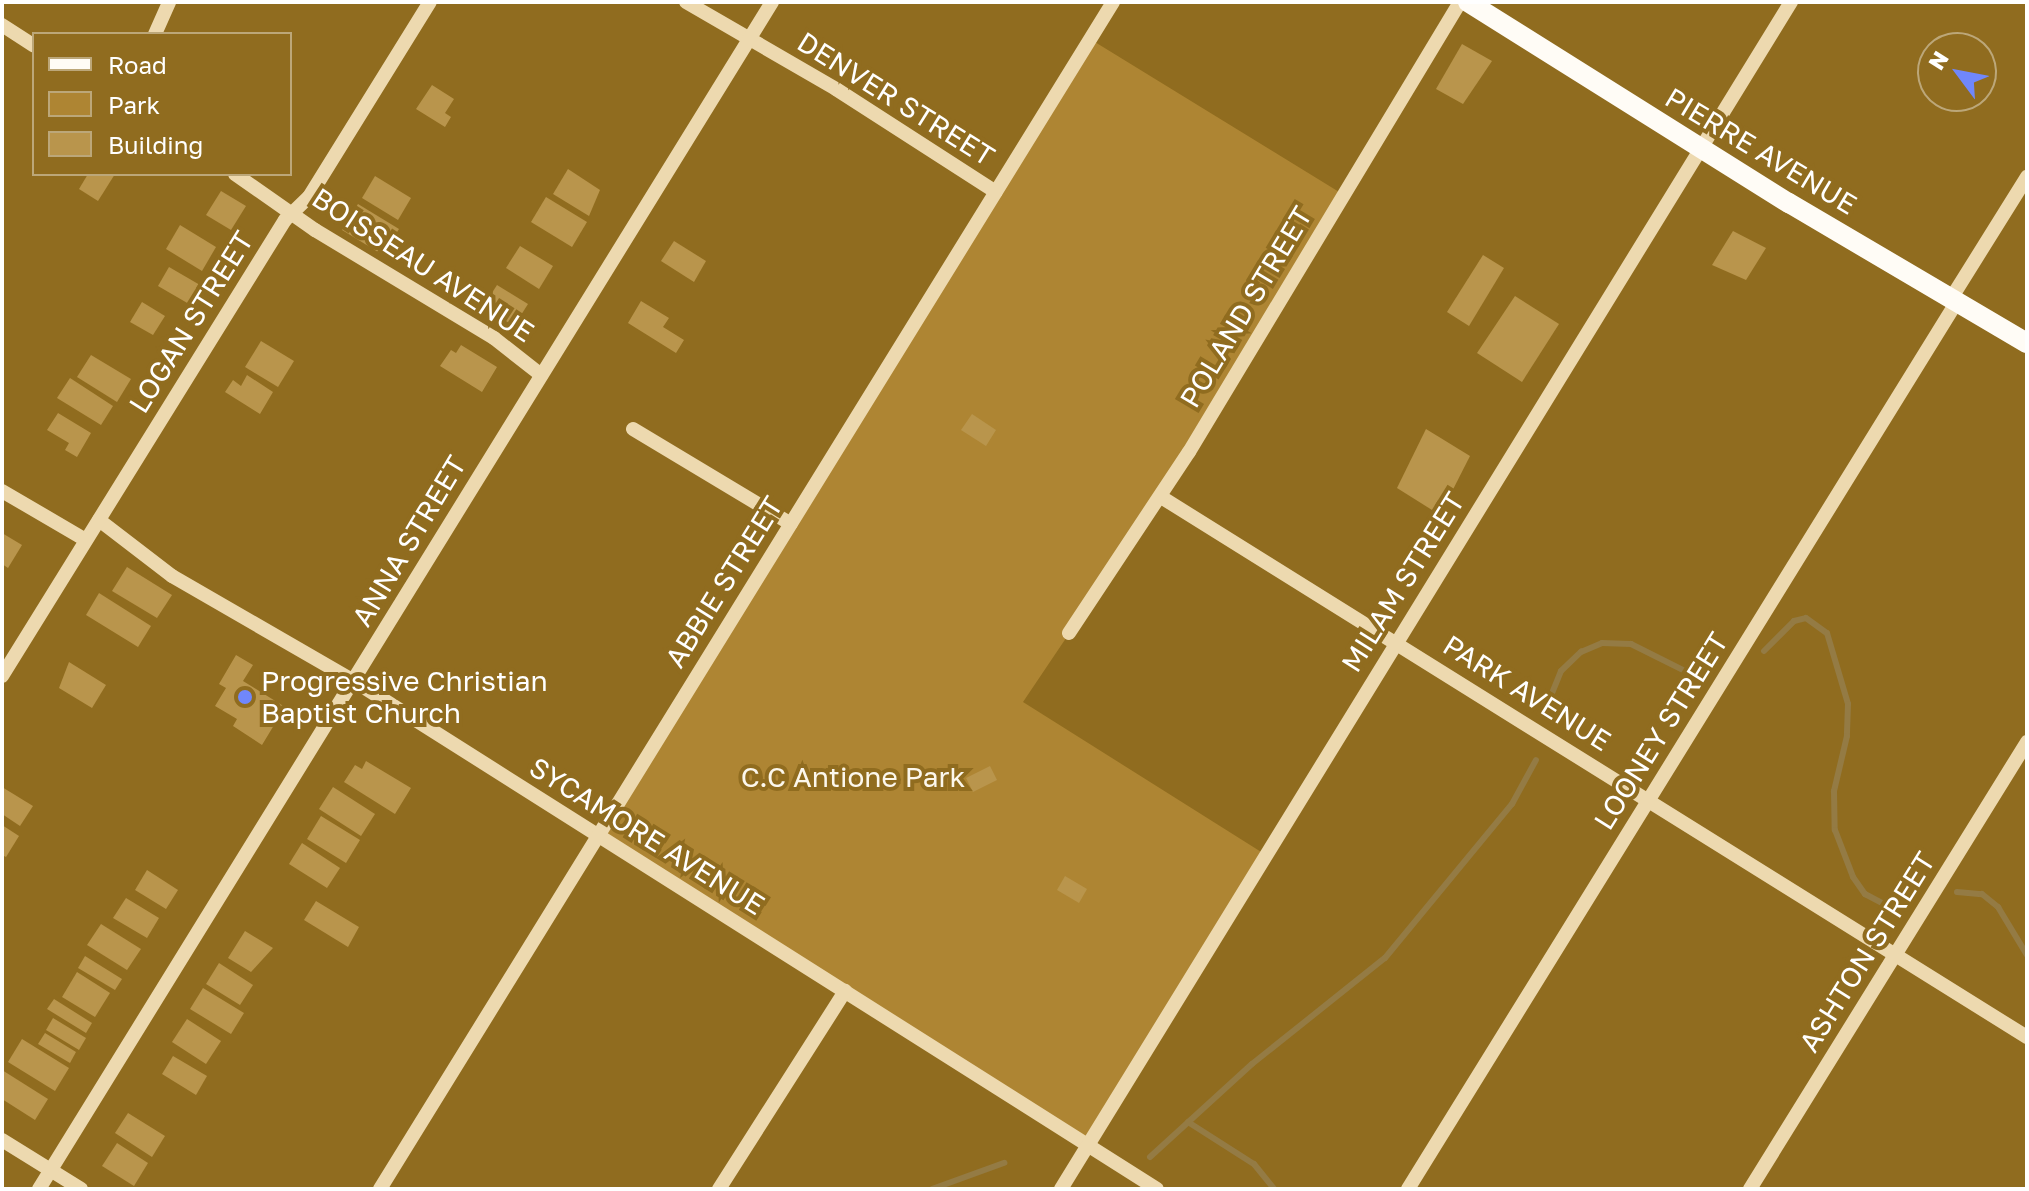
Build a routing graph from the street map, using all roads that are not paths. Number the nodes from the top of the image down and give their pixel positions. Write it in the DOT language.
graph roads {
  1 [pos="169,2"];
  2 [pos="430,2"];
  3 [pos="686,2"];
  4 [pos="772,2"];
  5 [pos="1113,2"];
  6 [pos="1460,2"];
  7 [pos="1468,2"];
  8 [pos="1791,2"];
  9 [pos="2,25"];
  10 [pos="156,32"];
  11 [pos="749,40"];
  12 [pos="32,45"];
  13 [pos="1701,148"];
  14 [pos="238,176"];
  15 [pos="2027,177"];
  16 [pos="996,192"];
  17 [pos="294,213"];
  18 [pos="1955,298"];
  19 [pos="2027,343"];
  20 [pos="541,375"];
  21 [pos="633,429"];
  22 [pos="2,491"];
  23 [pos="1161,497"];
  24 [pos="99,520"];
  25 [pos="791,524"];
  26 [pos="86,540"];
  27 [pos="1069,633"];
  28 [pos="1397,641"];
  29 [pos="2,676"];
  30 [pos="354,681"];
  31 [pos="2027,742"];
  32 [pos="1650,799"];
  33 [pos="597,836"];
  34 [pos="1895,955"];
  35 [pos="845,991"];
  36 [pos="2027,1037"];
  37 [pos="2,1140"];
  38 [pos="1087,1146"];
  39 [pos="51,1170"];
  40 [pos="39,1189"];
  41 [pos="81,1189"];
  42 [pos="380,1189"];
  43 [pos="719,1189"];
  44 [pos="1061,1189"];
  45 [pos="1157,1189"];
  46 [pos="1408,1189"];
  47 [pos="1750,1189"];
  1 -- 10 [label="street"];
  2 -- 17 [label="street, LOGAN STREET"];
  3 -- 11 [label="street, DENVER STREET"];
  4 -- 11 [label="street, ANNA STREET"];
  5 -- 16 [label="street, ABBIE STREET"];
  6 -- 23 [label="street, POLAND STREET"];
  7 -- 13 [label="main road, PIERRE AVENUE"];
  8 -- 13 [label="street, MILAM STREET"];
  9 -- 12 [label="street"];
  11 -- 16 [label="street, DENVER STREET"];
  11 -- 20 [label="street, ANNA STREET"];
  13 -- 18 [label="main road, PIERRE AVENUE"];
  13 -- 28 [label="street, MILAM STREET"];
  14 -- 17 [label="street, BOISSEAU AVENUE"];
  15 -- 18 [label="street, LOONEY STREET"];
  16 -- 25 [label="street, ABBIE STREET"];
  17 -- 20 [label="street, BOISSEAU AVENUE"];
  17 -- 24 [label="street, LOGAN STREET"];
  18 -- 19 [label="main road, PIERRE AVENUE"];
  18 -- 32 [label="street, LOONEY STREET"];
  20 -- 30 [label="street, ANNA STREET"];
  21 -- 25 [label="street"];
  22 -- 26 [label="street"];
  23 -- 27 [label="street, POLAND STREET"];
  23 -- 28 [label="street, PARK AVENUE"];
  24 -- 26 [label="street, LOGAN STREET"];
  24 -- 30 [label="street, SYCAMORE AVENUE"];
  25 -- 33 [label="street, ABBIE STREET"];
  26 -- 29 [label="street, LOGAN STREET"];
  28 -- 32 [label="street, PARK AVENUE"];
  28 -- 38 [label="street, MILAM STREET"];
  30 -- 33 [label="street, SYCAMORE AVENUE"];
  30 -- 39 [label="street, ANNA STREET"];
  31 -- 34 [label="street, ASHTON STREET"];
  32 -- 34 [label="street, PARK AVENUE"];
  32 -- 46 [label="street, LOONEY STREET"];
  33 -- 35 [label="street, SYCAMORE AVENUE"];
  33 -- 42 [label="street, ABBIE STREET"];
  34 -- 36 [label="street, PARK AVENUE"];
  34 -- 47 [label="street, ASHTON STREET"];
  35 -- 38 [label="street, SYCAMORE AVENUE"];
  35 -- 43 [label="street"];
  37 -- 39 [label="street"];
  38 -- 44 [label="street, MILAM STREET"];
  38 -- 45 [label="street, SYCAMORE AVENUE"];
  39 -- 40 [label="street, ANNA STREET"];
  39 -- 41 [label="street"];
}
